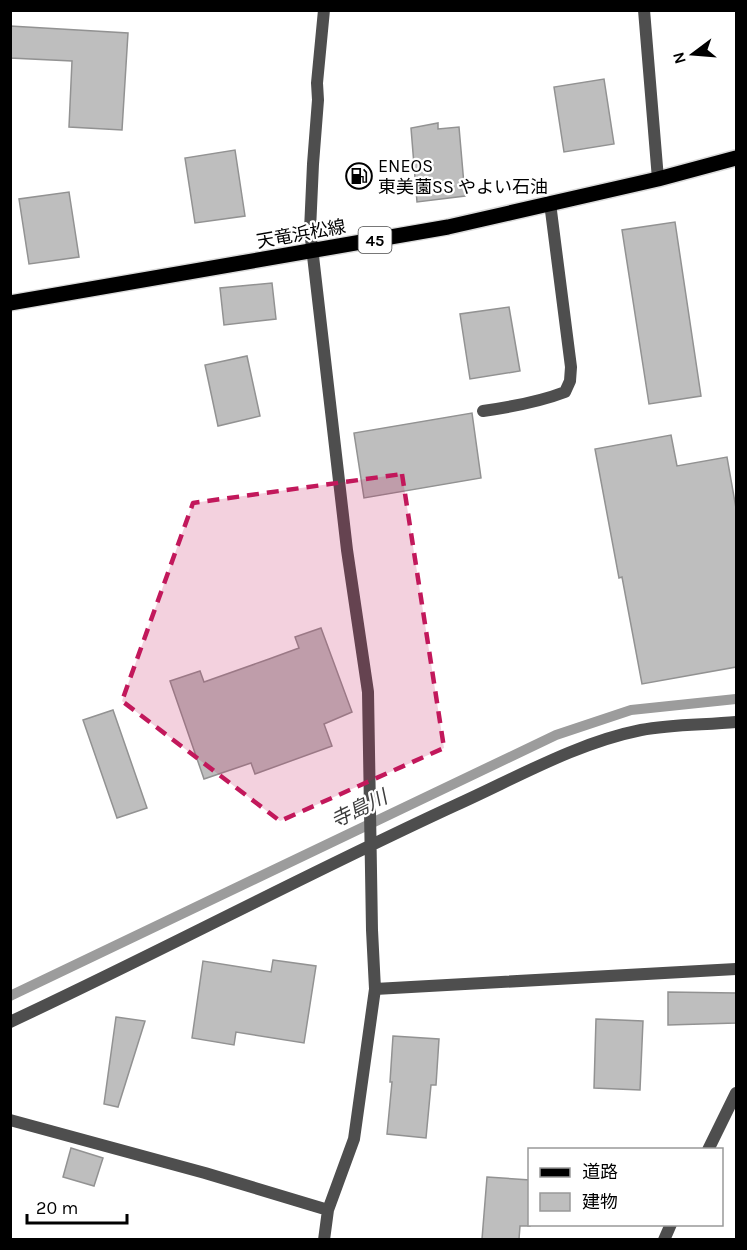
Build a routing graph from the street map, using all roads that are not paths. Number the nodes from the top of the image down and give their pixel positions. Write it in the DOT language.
graph roads {
  1 [pos="324,10"];
  2 [pos="644,10"];
  3 [pos="736,158"];
  4 [pos="658,179"];
  5 [pos="550,203"];
  6 [pos="312,252"];
  7 [pos="10,303"];
  8 [pos="483,411"];
  9 [pos="736,722"];
  10 [pos="370,839"];
  11 [pos="736,969"];
  12 [pos="375,990"];
  13 [pos="10,1022"];
  14 [pos="736,1093"];
  15 [pos="10,1120"];
  16 [pos="708,1148"];
  17 [pos="328,1210"];
  18 [pos="324,1239"];
  1 -- 6 [label="street"];
  2 -- 4 [label="street"];
  3 -- 4 [label="main road, 天竜浜松線 / 45"];
  4 -- 5 [label="main road, 天竜浜松線 / 45"];
  5 -- 6 [label="main road, 天竜浜松線 / 45"];
  5 -- 8 [label="street"];
  6 -- 7 [label="main road, 天竜浜松線 / 45"];
  6 -- 10 [label="street"];
  9 -- 10 [label="street"];
  10 -- 12 [label="street"];
  10 -- 13 [label="street"];
  11 -- 12 [label="street"];
  12 -- 17 [label="street"];
  14 -- 16 [label="street"];
  15 -- 17 [label="street"];
  17 -- 18 [label="street"];
}
